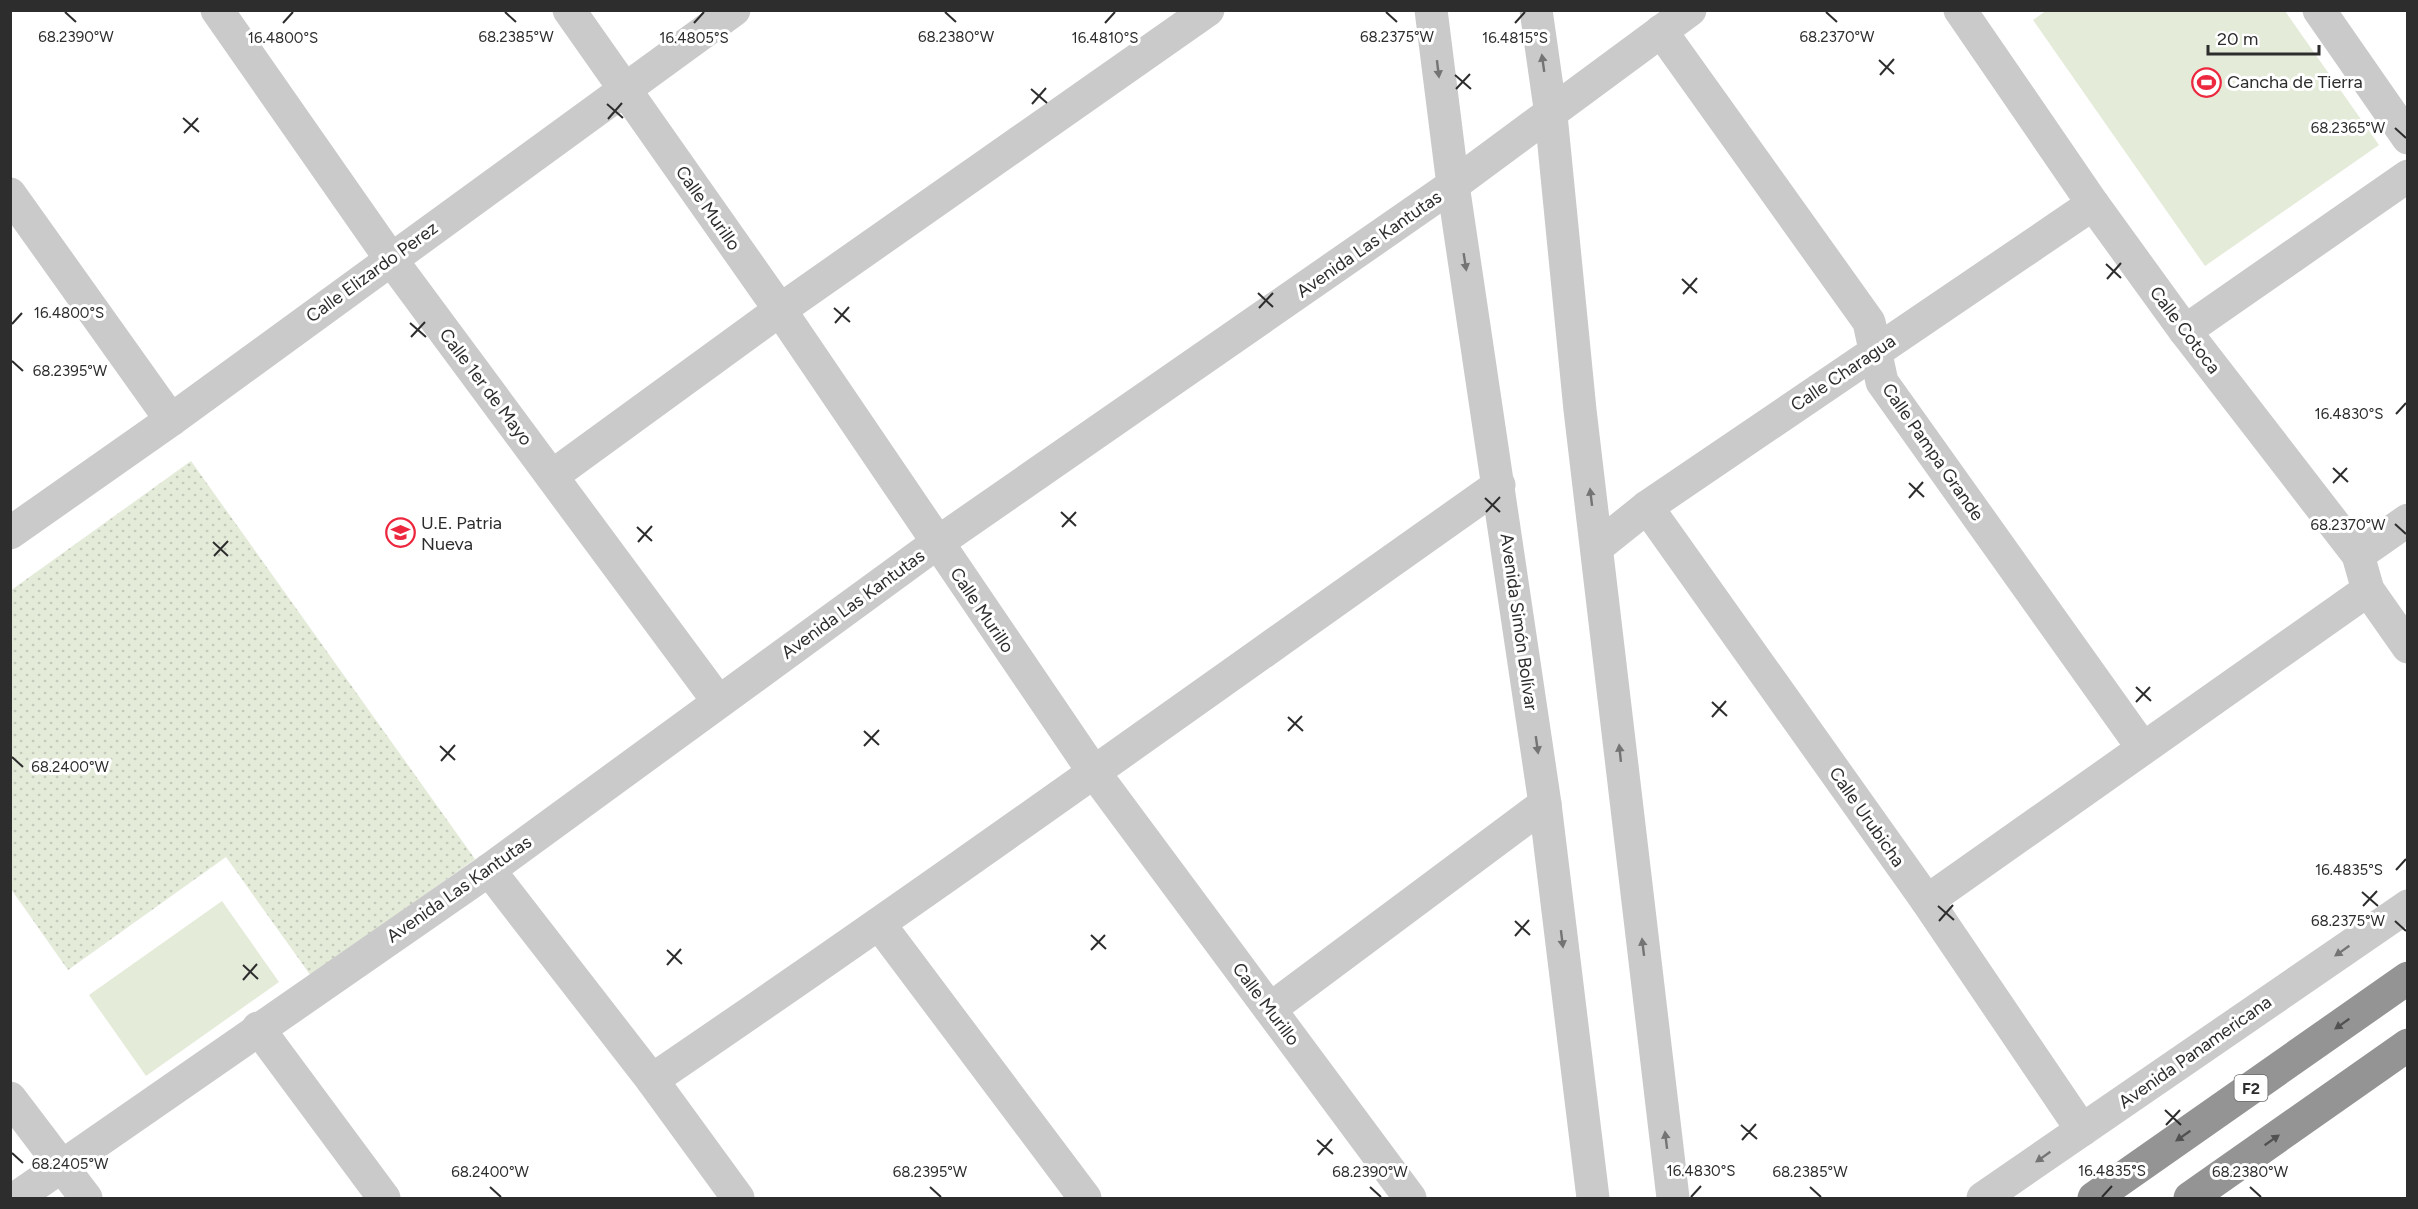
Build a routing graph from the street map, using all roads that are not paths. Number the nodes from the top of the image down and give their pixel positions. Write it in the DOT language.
graph roads {
  1 [pos="217,10"];
  2 [pos="569,10"];
  3 [pos="734,10"];
  4 [pos="1208,10"];
  5 [pos="1431,10"];
  6 [pos="1536,10"];
  7 [pos="1690,10"];
  8 [pos="1960,10"];
  9 [pos="2319,10"];
  10 [pos="1661,31"];
  11 [pos="624,89"];
  12 [pos="1551,115"];
  13 [pos="2408,138"];
  14 [pos="2408,176"];
  15 [pos="1453,185"];
  16 [pos="10,194"];
  17 [pos="2093,204"];
  18 [pos="390,258"];
  19 [pos="780,310"];
  20 [pos="2185,332"];
  21 [pos="1876,351"];
  22 [pos="171,420"];
  23 [pos="552,476"];
  24 [pos="1499,485"];
  25 [pos="1647,507"];
  26 [pos="2408,519"];
  27 [pos="10,533"];
  28 [pos="937,543"];
  29 [pos="1597,547"];
  30 [pos="2358,555"];
  31 [pos="2368,590"];
  32 [pos="2408,647"];
  33 [pos="718,701"];
  34 [pos="2142,747"];
  35 [pos="1093,771"];
  36 [pos="1545,804"];
  37 [pos="489,870"];
  38 [pos="1927,901"];
  39 [pos="2408,906"];
  40 [pos="880,925"];
  41 [pos="2408,978"];
  42 [pos="1270,1009"];
  43 [pos="258,1028"];
  44 [pos="2408,1045"];
  45 [pos="652,1080"];
  46 [pos="10,1098"];
  47 [pos="2082,1130"];
  48 [pos="62,1167"];
  49 [pos="2200,1196"];
  50 [pos="16,1198"];
  51 [pos="86,1198"];
  52 [pos="384,1198"];
  53 [pos="738,1198"];
  54 [pos="1085,1198"];
  55 [pos="1410,1198"];
  56 [pos="1593,1198"];
  57 [pos="1673,1198"];
  58 [pos="1983,1198"];
  59 [pos="2094,1198"];
  1 -- 18 [label="street, Calle 1er de Mayo"];
  2 -- 11 [label="street, Calle Murillo"];
  3 -- 11 [label="street, Calle Elizardo Perez"];
  4 -- 19 [label="street"];
  5 -- 15 [label="street, Avenida Simón Bolívar, one-way"];
  12 -- 6 [label="street, one-way"];
  7 -- 10 [label="street, Avenida Las Kantutas"];
  8 -- 17 [label="street, Calle Cotoca"];
  9 -- 13 [label="street"];
  10 -- 12 [label="street, Avenida Las Kantutas"];
  10 -- 21 [label="street, Calle Pampa Grande"];
  11 -- 18 [label="street, Calle Elizardo Perez"];
  11 -- 19 [label="street, Calle Murillo"];
  12 -- 15 [label="street, Avenida Las Kantutas"];
  29 -- 12 [label="street, one-way"];
  14 -- 20 [label="street"];
  15 -- 24 [label="street, Avenida Simón Bolívar, one-way"];
  15 -- 28 [label="street, Avenida Las Kantutas"];
  16 -- 22 [label="street"];
  17 -- 20 [label="street, Calle Cotoca"];
  17 -- 21 [label="street, Calle Charagua"];
  18 -- 22 [label="street, Calle Elizardo Perez"];
  18 -- 23 [label="street, Calle 1er de Mayo"];
  19 -- 23 [label="street"];
  19 -- 28 [label="street, Calle Murillo"];
  20 -- 30 [label="street, Calle Cotoca"];
  21 -- 25 [label="street, Calle Charagua"];
  21 -- 34 [label="street, Calle Pampa Grande"];
  22 -- 27 [label="street, Calle Elizardo Perez"];
  23 -- 33 [label="street, Calle 1er de Mayo"];
  24 -- 35 [label="street"];
  24 -- 36 [label="street, Avenida Simón Bolívar, one-way"];
  25 -- 29 [label="street, Calle Charagua"];
  25 -- 38 [label="street, Calle Urubicha"];
  26 -- 30 [label="street"];
  28 -- 33 [label="street, Avenida Las Kantutas"];
  28 -- 35 [label="street, Calle Murillo"];
  57 -- 29 [label="street, one-way"];
  30 -- 31 [label="street, Calle Cotoca"];
  31 -- 32 [label="street, Calle Cotoca"];
  31 -- 34 [label="street"];
  33 -- 37 [label="street, Avenida Las Kantutas"];
  34 -- 38 [label="street"];
  35 -- 40 [label="street"];
  35 -- 42 [label="street, Calle Murillo"];
  36 -- 42 [label="street"];
  36 -- 56 [label="street, Avenida Simón Bolívar, one-way"];
  37 -- 43 [label="street, Avenida Las Kantutas"];
  37 -- 45 [label="street"];
  38 -- 47 [label="street, Calle Urubicha"];
  39 -- 47 [label="street, Avenida Panamericana, one-way"];
  40 -- 45 [label="street"];
  40 -- 54 [label="street"];
  41 -- 59 [label="highway, F2, one-way"];
  42 -- 55 [label="street, Calle Murillo"];
  43 -- 48 [label="street, Avenida Las Kantutas"];
  43 -- 52 [label="street"];
  49 -- 44 [label="highway, one-way"];
  45 -- 53 [label="street"];
  46 -- 48 [label="street"];
  47 -- 58 [label="street, Avenida Panamericana, one-way"];
  48 -- 50 [label="street, Avenida Las Kantutas"];
  48 -- 51 [label="street"];
}
